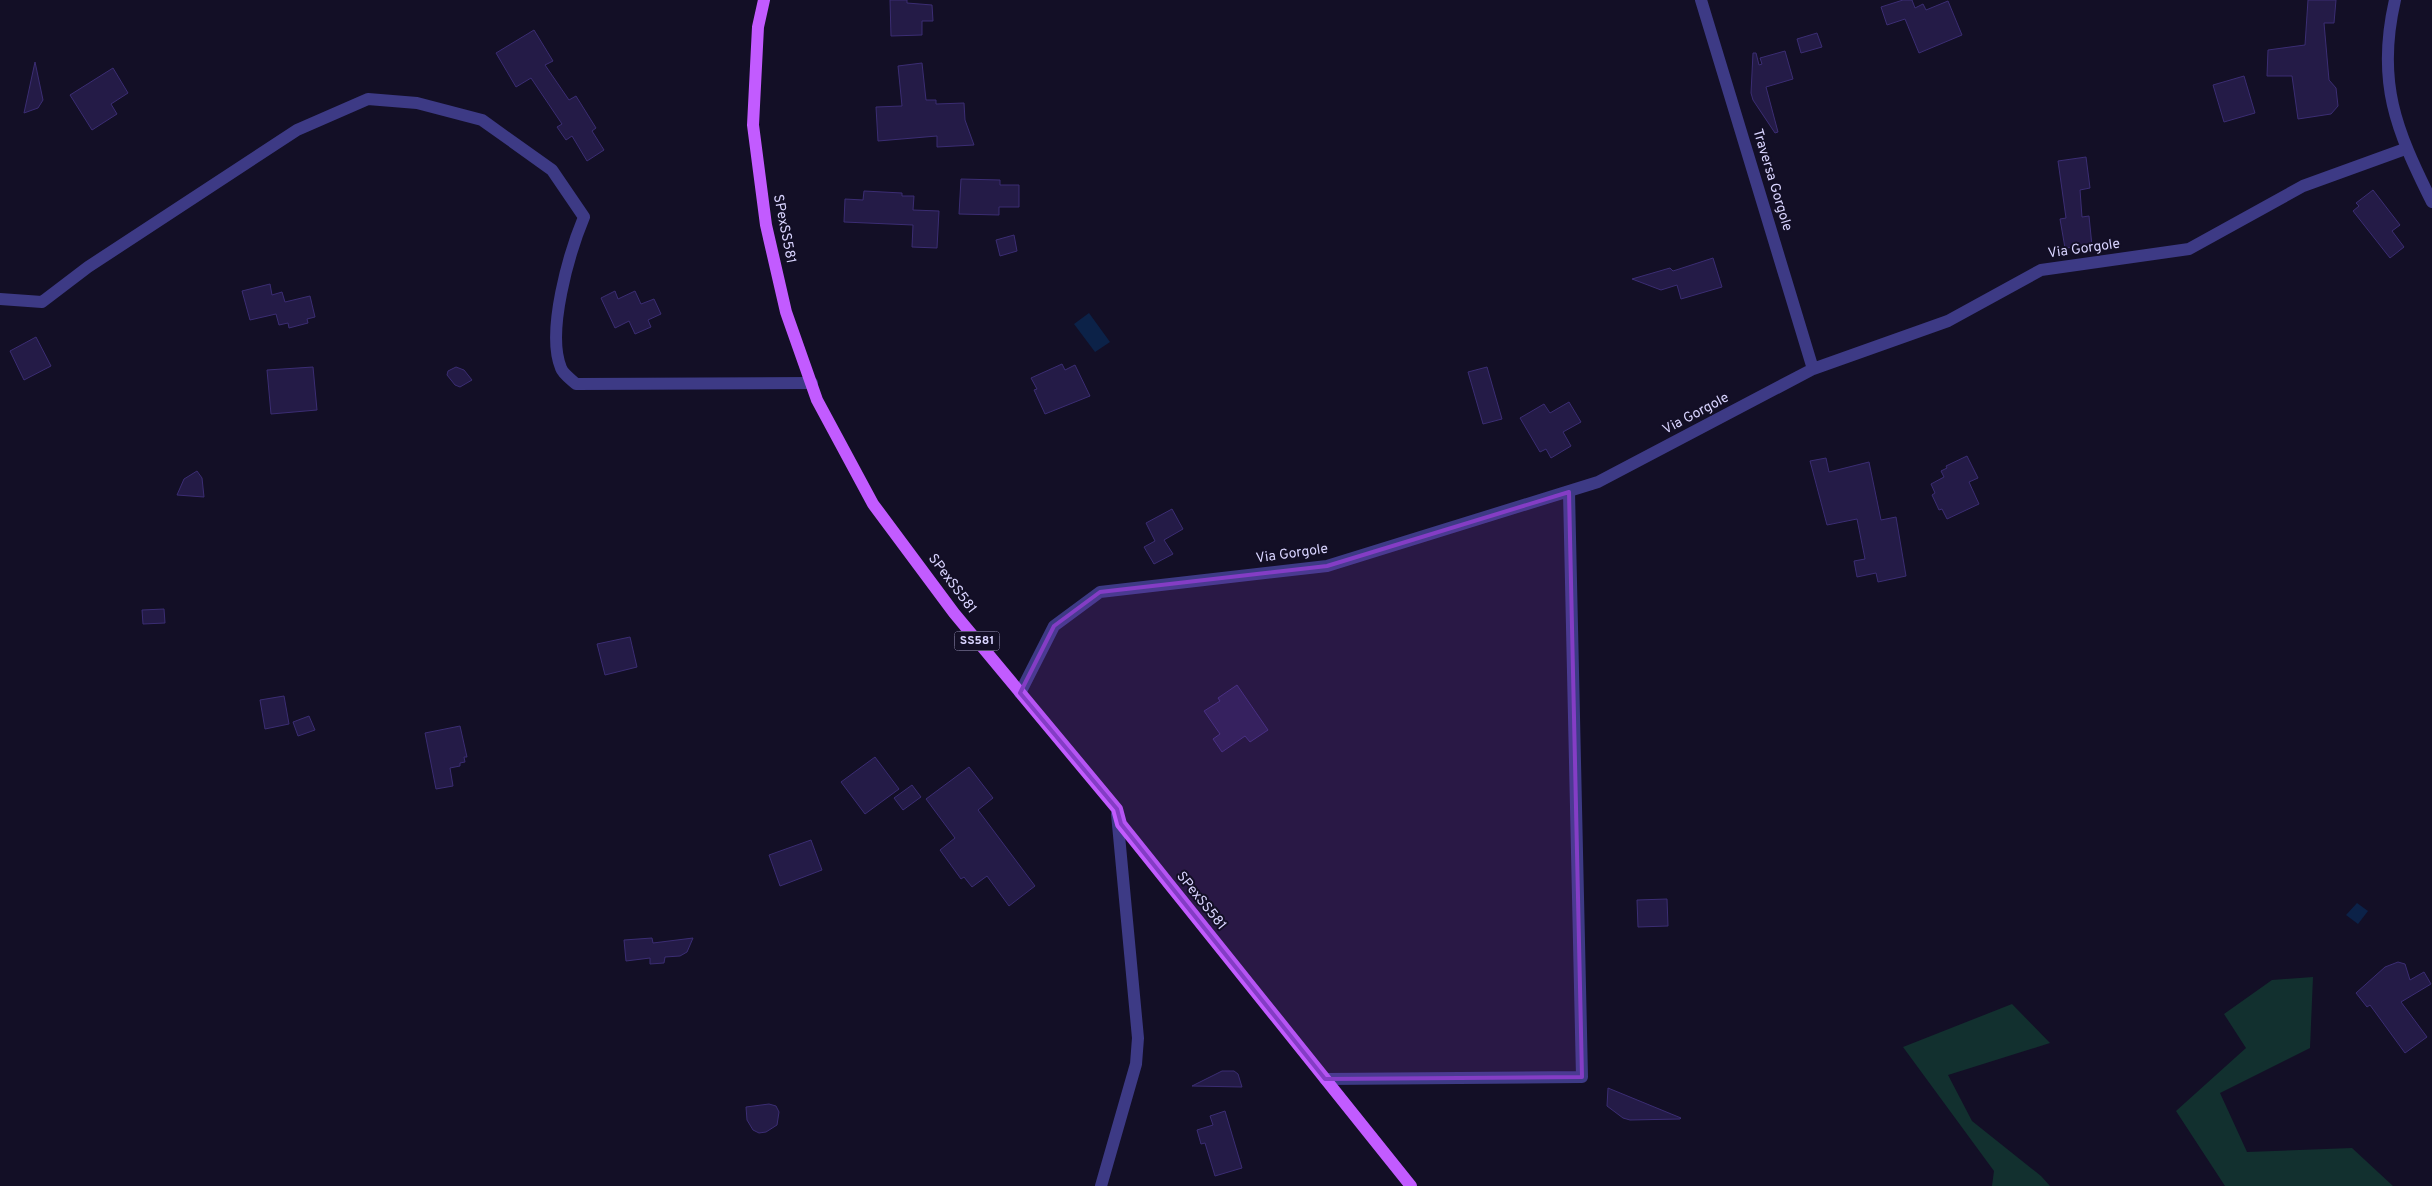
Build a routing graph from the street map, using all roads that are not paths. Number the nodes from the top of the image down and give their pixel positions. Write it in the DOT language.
graph roads {
  1 [pos="764,0"];
  2 [pos="1701,0"];
  3 [pos="2395,0"];
  4 [pos="2405,149"];
  5 [pos="2432,202"];
  6 [pos="0,299"];
  7 [pos="1813,369"];
  8 [pos="812,384"];
  9 [pos="1569,492"];
  10 [pos="1020,693"];
  11 [pos="1117,809"];
  12 [pos="1325,1079"];
  13 [pos="1101,1186"];
  14 [pos="1411,1186"];
  1 -- 8 [label="main road, SPexSS581 / SS581"];
  2 -- 7 [label="street, Traversa Gorgole"];
  3 -- 4 [label="street"];
  4 -- 5 [label="street"];
  4 -- 7 [label="street, Via Gorgole"];
  6 -- 8 [label="street"];
  7 -- 9 [label="street, Via Gorgole"];
  8 -- 10 [label="main road, SPexSS581 / SS581"];
  9 -- 10 [label="street, Via Gorgole"];
  9 -- 12 [label="street"];
  10 -- 11 [label="main road, SPexSS581 / SS581"];
  11 -- 12 [label="main road, SPexSS581 / SS581"];
  11 -- 13 [label="street"];
  12 -- 14 [label="main road, SPexSS581 / SS581"];
}
